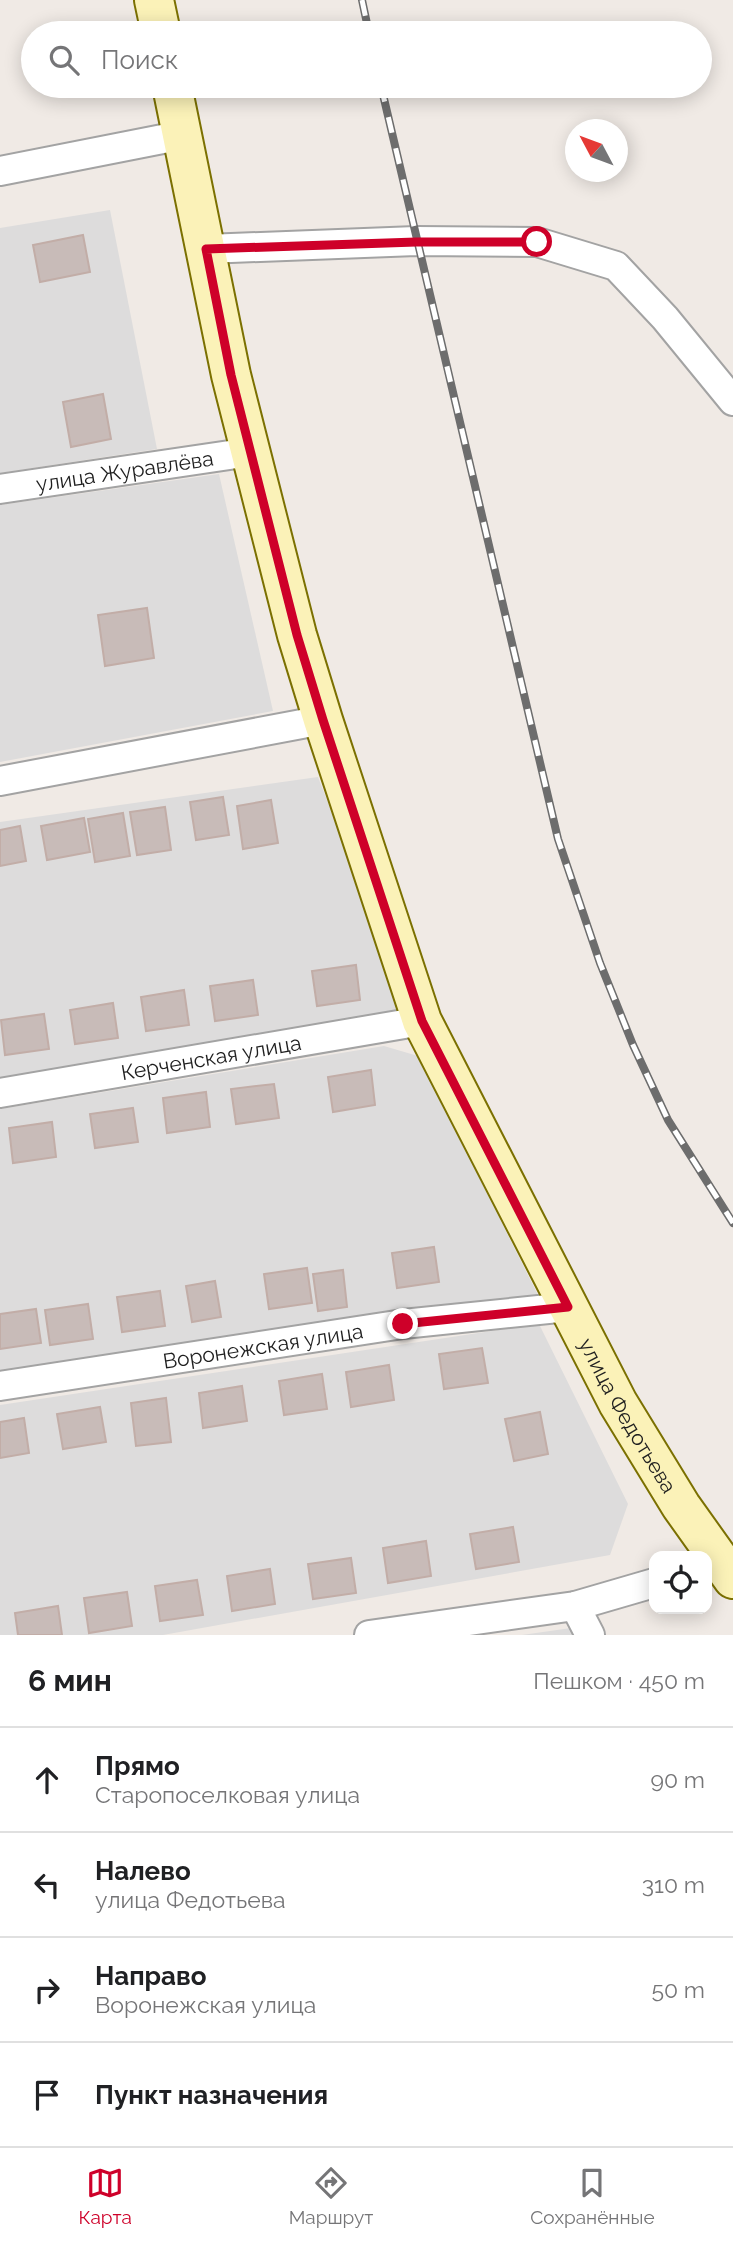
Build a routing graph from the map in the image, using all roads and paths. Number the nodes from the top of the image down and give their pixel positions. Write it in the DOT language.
graph roads {
  1 [pos="153,0"];
  2 [pos="158,21"];
  3 [pos="175,98"];
  4 [pos="183,135"];
  5 [pos="0,171"];
  6 [pos="206,249"];
  7 [pos="733,401"];
  8 [pos="250,452"];
  9 [pos="0,489"];
  10 [pos="323,720"];
  11 [pos="0,781"];
  12 [pos="422,1021"];
  13 [pos="0,1093"];
  14 [pos="568,1307"];
  15 [pos="0,1386"];
  16 [pos="720,1570"];
  17 [pos="649,1584"];
  18 [pos="575,1606"];
  19 [pos="369,1635"];
  20 [pos="590,1635"];
  1 -- 2 [label="main road"];
  3 -- 4 [label="main road, улица Федотьева"];
  4 -- 5 [label="street"];
  4 -- 6 [label="main road, улица Федотьева"];
  6 -- 7 [label="street"];
  6 -- 8 [label="main road, улица Федотьева"];
  8 -- 9 [label="street, улица Журавлёва"];
  8 -- 10 [label="main road, улица Федотьева"];
  10 -- 11 [label="street"];
  10 -- 12 [label="main road, улица Федотьева"];
  12 -- 13 [label="street, Керченская улица"];
  12 -- 14 [label="main road, улица Федотьева"];
  14 -- 15 [label="street, Воронежская улица"];
  14 -- 16 [label="main road, улица Федотьева"];
  17 -- 18 [label="street"];
  18 -- 19 [label="street"];
  18 -- 20 [label="street"];
}
